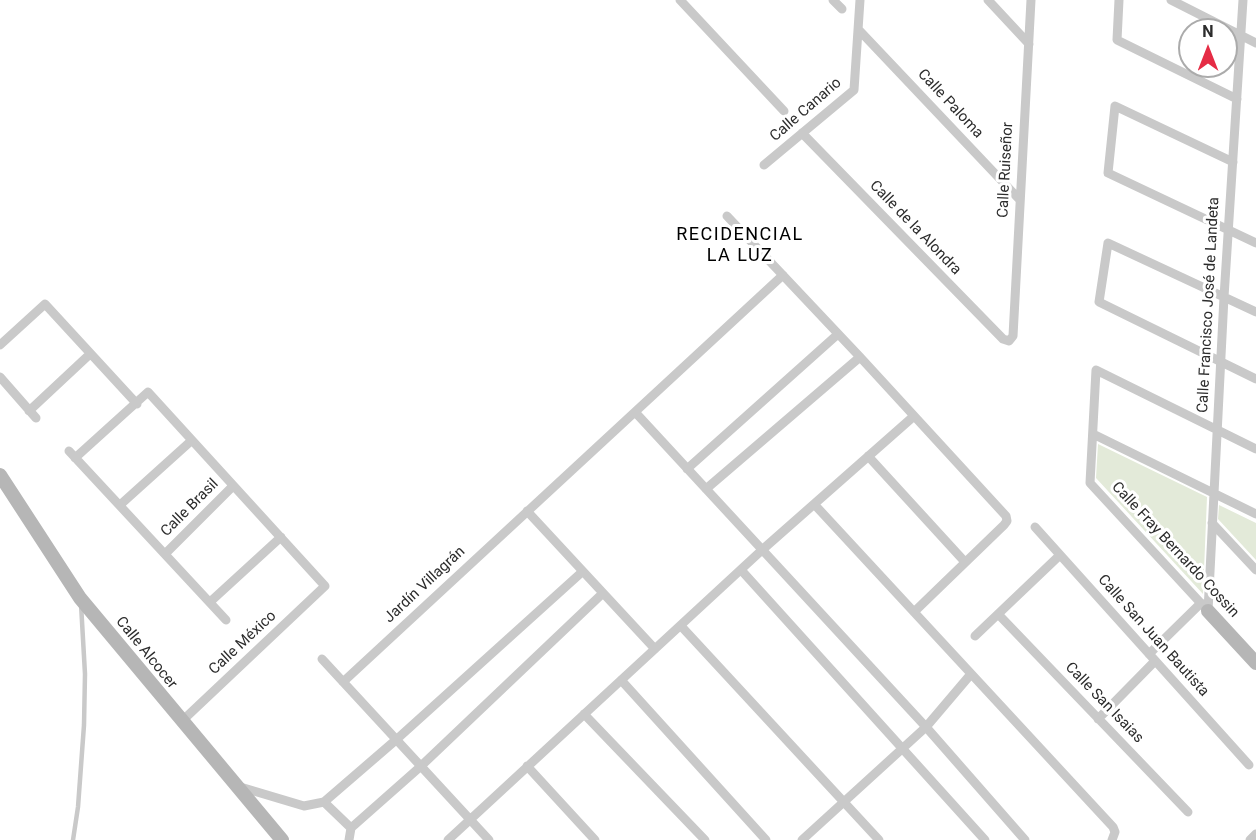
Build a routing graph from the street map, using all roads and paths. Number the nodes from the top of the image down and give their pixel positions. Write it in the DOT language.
graph roads {
  1 [pos="833,0"];
  2 [pos="860,0"];
  3 [pos="988,0"];
  4 [pos="1031,0"];
  5 [pos="1119,0"];
  6 [pos="1171,0"];
  7 [pos="1243,0"];
  8 [pos="685,2"];
  9 [pos="842,9"];
  10 [pos="858,29"];
  11 [pos="1241,35"];
  12 [pos="1256,43"];
  13 [pos="1029,44"];
  14 [pos="1237,99"];
  15 [pos="783,111"];
  16 [pos="802,133"];
  17 [pos="1233,162"];
  18 [pos="764,165"];
  19 [pos="1019,199"];
  20 [pos="727,216"];
  21 [pos="1228,230"];
  22 [pos="1256,243"];
  23 [pos="783,275"];
  24 [pos="1224,297"];
  25 [pos="1256,312"];
  26 [pos="838,334"];
  27 [pos="1009,340"];
  28 [pos="0,345"];
  29 [pos="90,354"];
  30 [pos="860,357"];
  31 [pos="1221,362"];
  32 [pos="0,377"];
  33 [pos="1256,379"];
  34 [pos="136,404"];
  35 [pos="635,412"];
  36 [pos="914,416"];
  37 [pos="1217,430"];
  38 [pos="1093,434"];
  39 [pos="191,441"];
  40 [pos="1256,449"];
  41 [pos="868,456"];
  42 [pos="687,469"];
  43 [pos="0,475"];
  44 [pos="233,486"];
  45 [pos="706,489"];
  46 [pos="1214,494"];
  47 [pos="814,504"];
  48 [pos="120,505"];
  49 [pos="527,511"];
  50 [pos="1256,514"];
  51 [pos="1212,523"];
  52 [pos="1035,527"];
  53 [pos="281,537"];
  54 [pos="762,550"];
  55 [pos="165,554"];
  56 [pos="1060,555"];
  57 [pos="965,562"];
  58 [pos="1256,570"];
  59 [pos="742,571"];
  60 [pos="582,572"];
  61 [pos="325,586"];
  62 [pos="602,594"];
  63 [pos="80,598"];
  64 [pos="210,602"];
  65 [pos="1204,607"];
  66 [pos="914,612"];
  67 [pos="998,614"];
  68 [pos="226,620"];
  69 [pos="681,626"];
  70 [pos="975,636"];
  71 [pos="656,649"];
  72 [pos="1152,657"];
  73 [pos="322,659"];
  74 [pos="1256,663"];
  75 [pos="971,674"];
  76 [pos="621,680"];
  77 [pos="343,682"];
  78 [pos="584,714"];
  79 [pos="1098,719"];
  80 [pos="182,721"];
  81 [pos="926,727"];
  82 [pos="397,739"];
  83 [pos="903,749"];
  84 [pos="1249,765"];
  85 [pos="420,766"];
  86 [pos="527,766"];
  87 [pos="236,786"];
  88 [pos="324,802"];
  89 [pos="844,803"];
  90 [pos="1188,812"];
  91 [pos="470,819"];
  92 [pos="351,828"];
  93 [pos="1256,834"];
  94 [pos="73,840"];
  95 [pos="282,840"];
  96 [pos="349,840"];
  97 [pos="448,840"];
  98 [pos="489,840"];
  99 [pos="595,840"];
  100 [pos="705,840"];
  101 [pos="766,840"];
  102 [pos="802,840"];
  103 [pos="879,840"];
  104 [pos="985,840"];
  105 [pos="1025,840"];
  106 [pos="1112,840"];
  107 [pos="1250,840"];
  1 -- 9 [label="street"];
  2 -- 10 [label="street, Calle Canario"];
  3 -- 13 [label="street"];
  4 -- 13 [label="street, Calle Ruiseñor"];
  5 -- 14 [label="street"];
  6 -- 11 [label="street"];
  7 -- 11 [label="street, Calle Francisco José de Landeta"];
  8 -- 15 [label="street"];
  10 -- 16 [label="street, Calle Canario"];
  10 -- 19 [label="street, Calle Paloma"];
  11 -- 12 [label="street"];
  11 -- 14 [label="street, Calle Francisco José de Landeta"];
  13 -- 19 [label="street, Calle Ruiseñor"];
  14 -- 17 [label="street, Calle Francisco José de Landeta"];
  16 -- 18 [label="street, Calle Canario"];
  16 -- 27 [label="street, Calle de la Alondra"];
  17 -- 21 [label="street, Calle Francisco José de Landeta"];
  17 -- 21 [label="street"];
  19 -- 27 [label="street, Calle Ruiseñor"];
  20 -- 23 [label="street"];
  21 -- 22 [label="street"];
  21 -- 24 [label="street, Calle Francisco José de Landeta"];
  23 -- 26 [label="street"];
  23 -- 35 [label="street, Jardín Villagrán"];
  24 -- 25 [label="street"];
  24 -- 31 [label="street, Calle Francisco José de Landeta"];
  24 -- 31 [label="street"];
  26 -- 30 [label="street"];
  26 -- 42 [label="street"];
  28 -- 29 [label="street"];
  29 -- 32 [label="street"];
  29 -- 34 [label="street"];
  30 -- 36 [label="street"];
  30 -- 45 [label="street"];
  31 -- 33 [label="street"];
  31 -- 37 [label="street, Calle Francisco José de Landeta"];
  34 -- 39 [label="street"];
  34 -- 48 [label="street"];
  35 -- 42 [label="street"];
  35 -- 49 [label="street, Jardín Villagrán"];
  36 -- 41 [label="street"];
  36 -- 57 [label="street"];
  37 -- 38 [label="street, Calle Fray Bernardo Cossin"];
  37 -- 40 [label="street"];
  37 -- 46 [label="street, Calle Francisco José de Landeta"];
  38 -- 46 [label="street"];
  38 -- 65 [label="street, Calle Fray Bernardo Cossin"];
  39 -- 44 [label="street"];
  39 -- 48 [label="street"];
  41 -- 47 [label="street"];
  41 -- 57 [label="street"];
  42 -- 45 [label="street"];
  43 -- 63 [label="street, Calle Alcocer"];
  44 -- 53 [label="street, Calle Brasil"];
  44 -- 55 [label="street, Calle Brasil"];
  45 -- 54 [label="street"];
  46 -- 50 [label="street"];
  46 -- 51 [label="street, Calle Francisco José de Landeta"];
  47 -- 54 [label="street"];
  47 -- 66 [label="street"];
  48 -- 55 [label="street"];
  49 -- 60 [label="street"];
  49 -- 77 [label="street, Jardín Villagrán"];
  51 -- 58 [label="street"];
  51 -- 65 [label="street, Calle Francisco José de Landeta"];
  52 -- 56 [label="street, Calle San Juan Bautista"];
  53 -- 61 [label="street, Calle Brasil"];
  53 -- 64 [label="street"];
  54 -- 59 [label="street"];
  54 -- 81 [label="street"];
  55 -- 64 [label="street, Calle Brasil"];
  56 -- 67 [label="street"];
  56 -- 72 [label="street, Calle San Juan Bautista"];
  57 -- 66 [label="street"];
  59 -- 69 [label="street"];
  59 -- 83 [label="street"];
  60 -- 62 [label="street"];
  60 -- 82 [label="street"];
  61 -- 80 [label="street, Calle México"];
  62 -- 71 [label="street"];
  62 -- 85 [label="street"];
  63 -- 80 [label="street, Calle Alcocer"];
  63 -- 94 [label="lane"];
  64 -- 68 [label="street, Calle Brasil"];
  65 -- 72 [label="street"];
  65 -- 74 [label="street, Calle Fray Bernardo Cossin"];
  66 -- 75 [label="street"];
  67 -- 70 [label="street"];
  67 -- 79 [label="street, Calle San Isaias"];
  69 -- 71 [label="street"];
  69 -- 89 [label="street"];
  71 -- 76 [label="street"];
  72 -- 79 [label="street"];
  72 -- 84 [label="street, Calle San Juan Bautista"];
  73 -- 77 [label="street"];
  75 -- 81 [label="street"];
  75 -- 106 [label="street"];
  76 -- 78 [label="street"];
  76 -- 101 [label="street"];
  77 -- 82 [label="street"];
  78 -- 86 [label="street"];
  78 -- 100 [label="street"];
  79 -- 90 [label="street, Calle San Isaias"];
  80 -- 87 [label="street, Calle Alcocer"];
  81 -- 83 [label="street"];
  81 -- 105 [label="street"];
  82 -- 85 [label="street"];
  82 -- 88 [label="street"];
  83 -- 89 [label="street"];
  83 -- 104 [label="street"];
  85 -- 91 [label="street"];
  85 -- 92 [label="street"];
  86 -- 91 [label="street"];
  86 -- 99 [label="street"];
  87 -- 88 [label="street"];
  87 -- 95 [label="street, Calle Alcocer"];
  88 -- 92 [label="street"];
  89 -- 102 [label="street"];
  89 -- 103 [label="street"];
  91 -- 97 [label="street"];
  91 -- 98 [label="street"];
  92 -- 96 [label="street"];
  93 -- 107 [label="street"];
}
